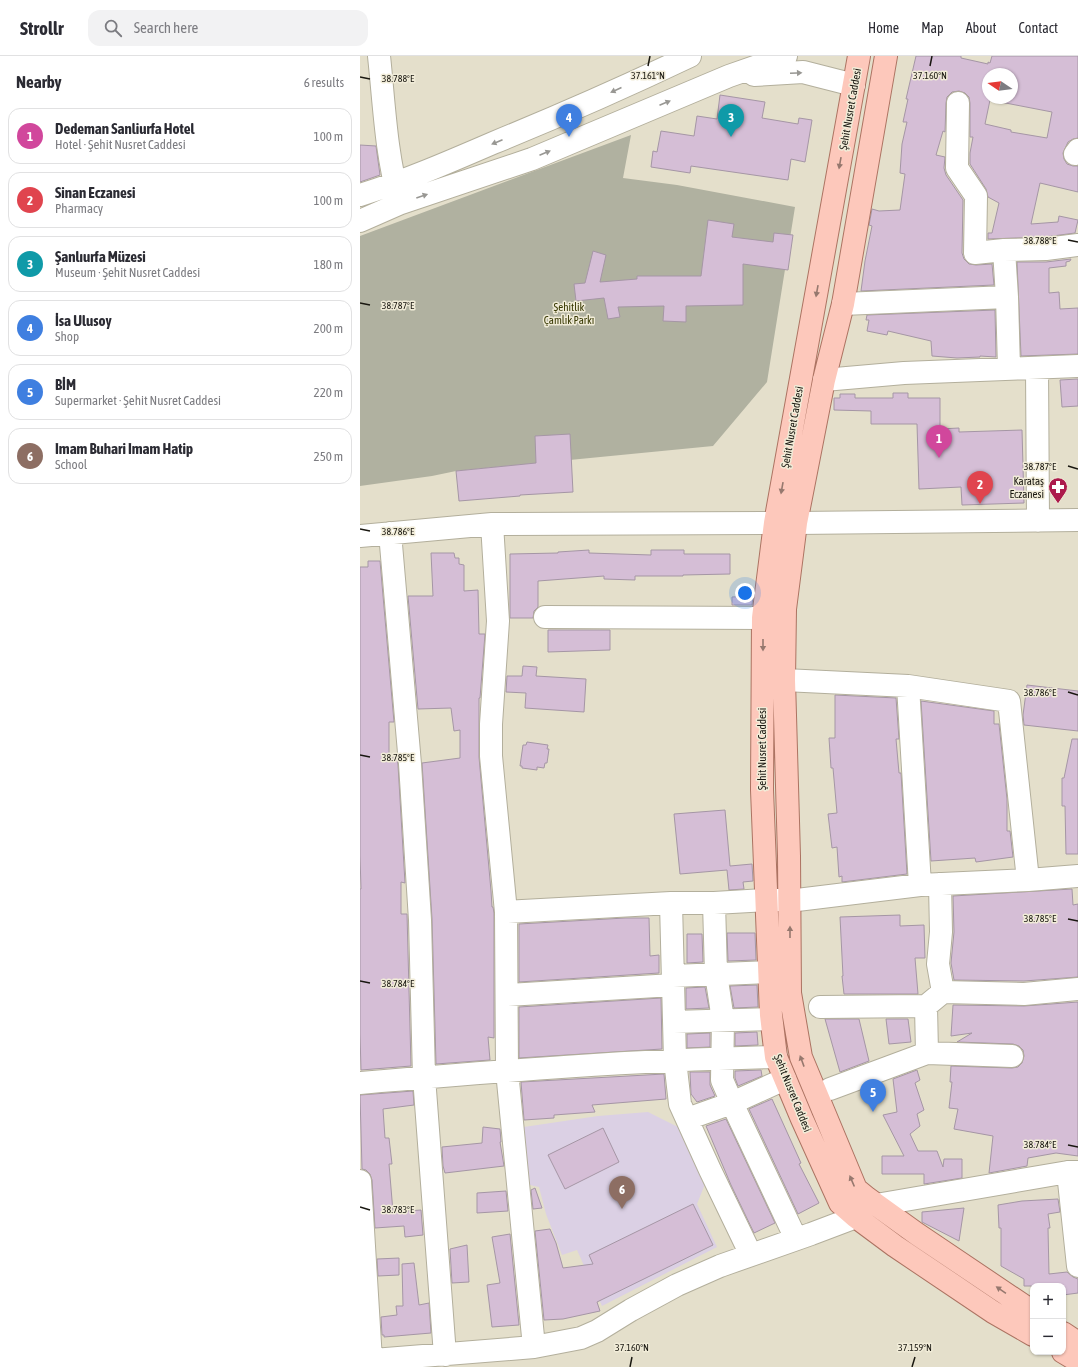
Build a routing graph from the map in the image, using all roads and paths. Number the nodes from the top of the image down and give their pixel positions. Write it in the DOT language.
graph roads {
  1 [pos="379,56"];
  2 [pos="690,56"];
  3 [pos="786,56"];
  4 [pos="859,56"];
  5 [pos="886,56"];
  6 [pos="729,76"];
  7 [pos="854,85"];
  8 [pos="958,103"];
  9 [pos="398,194"];
  10 [pos="360,195"];
  11 [pos="360,221"];
  12 [pos="1078,245"];
  13 [pos="1004,250"];
  14 [pos="1008,296"];
  15 [pos="842,304"];
  16 [pos="1078,366"];
  17 [pos="1009,368"];
  18 [pos="1037,368"];
  19 [pos="824,380"];
  20 [pos="1078,520"];
  21 [pos="1038,521"];
  22 [pos="786,523"];
  23 [pos="492,524"];
  24 [pos="390,533"];
  25 [pos="360,536"];
  26 [pos="545,616"];
  27 [pos="763,618"];
  28 [pos="784,680"];
  29 [pos="908,686"];
  30 [pos="1078,876"];
  31 [pos="1028,880"];
  32 [pos="930,884"];
  33 [pos="766,900"];
  34 [pos="790,900"];
  35 [pos="671,903"];
  36 [pos="714,903"];
  37 [pos="506,912"];
  38 [pos="769,972"];
  39 [pos="716,974"];
  40 [pos="673,980"];
  41 [pos="1078,989"];
  42 [pos="943,992"];
  43 [pos="508,995"];
  44 [pos="926,1006"];
  45 [pos="820,1007"];
  46 [pos="771,1019"];
  47 [pos="723,1020"];
  48 [pos="674,1022"];
  49 [pos="927,1053"];
  50 [pos="1012,1056"];
  51 [pos="776,1057"];
  52 [pos="723,1058"];
  53 [pos="675,1060"];
  54 [pos="507,1071"];
  55 [pos="424,1077"];
  56 [pos="785,1079"];
  57 [pos="360,1083"];
  58 [pos="830,1089"];
  59 [pos="732,1103"];
  60 [pos="687,1119"];
  61 [pos="1073,1172"];
  62 [pos="360,1181"];
  63 [pos="876,1204"];
  64 [pos="856,1217"];
  65 [pos="796,1239"];
  66 [pos="751,1255"];
  67 [pos="1078,1260"];
  68 [pos="1030,1310"];
  69 [pos="1030,1333"];
  70 [pos="1066,1335"];
  71 [pos="1078,1343"];
  72 [pos="534,1348"];
  73 [pos="1066,1354"];
  74 [pos="445,1355"];
  75 [pos="366,1361"];
  76 [pos="1078,1361"];
  1 -- 9 [label="street"];
  2 -- 9 [label="street, one-way"];
  3 -- 6 [label="street"];
  4 -- 7 [label="main road, Şehit Nusret Caddesi"];
  5 -- 15 [label="main road, Şehit Nusret Caddesi"];
  6 -- 7 [label="street, one-way"];
  9 -- 6 [label="street, one-way"];
  7 -- 22 [label="main road, Şehit Nusret Caddesi, one-way"];
  8 -- 13 [label="street"];
  9 -- 10 [label="street"];
  9 -- 11 [label="street"];
  12 -- 13 [label="street"];
  13 -- 14 [label="street"];
  14 -- 15 [label="street"];
  14 -- 17 [label="street"];
  15 -- 19 [label="main road, Şehit Nusret Caddesi"];
  16 -- 18 [label="street"];
  17 -- 18 [label="street"];
  17 -- 19 [label="street"];
  18 -- 21 [label="street"];
  19 -- 22 [label="main road, Şehit Nusret Caddesi"];
  20 -- 21 [label="street"];
  21 -- 22 [label="street"];
  22 -- 23 [label="street"];
  22 -- 27 [label="main road, Şehit Nusret Caddesi"];
  22 -- 28 [label="main road, Şehit Nusret Caddesi"];
  23 -- 24 [label="street"];
  23 -- 37 [label="street"];
  24 -- 25 [label="street"];
  24 -- 55 [label="street"];
  26 -- 27 [label="street"];
  27 -- 33 [label="main road, Şehit Nusret Caddesi, one-way"];
  28 -- 29 [label="street"];
  28 -- 34 [label="main road, Şehit Nusret Caddesi"];
  29 -- 31 [label="street"];
  29 -- 32 [label="street"];
  30 -- 31 [label="street"];
  31 -- 32 [label="street"];
  32 -- 34 [label="street"];
  32 -- 42 [label="street"];
  33 -- 34 [label="street"];
  33 -- 36 [label="street"];
  33 -- 38 [label="main road, Şehit Nusret Caddesi"];
  63 -- 34 [label="main road, Şehit Nusret Caddesi, one-way"];
  35 -- 36 [label="street"];
  35 -- 37 [label="street"];
  35 -- 40 [label="street"];
  36 -- 39 [label="street"];
  37 -- 43 [label="street"];
  38 -- 39 [label="street"];
  38 -- 46 [label="main road, Şehit Nusret Caddesi"];
  39 -- 40 [label="street"];
  39 -- 47 [label="street"];
  40 -- 43 [label="street"];
  40 -- 48 [label="street"];
  41 -- 42 [label="street"];
  42 -- 44 [label="street"];
  43 -- 54 [label="street"];
  44 -- 45 [label="street"];
  44 -- 49 [label="street"];
  46 -- 47 [label="street"];
  46 -- 51 [label="main road, Şehit Nusret Caddesi"];
  47 -- 48 [label="street"];
  47 -- 52 [label="street"];
  48 -- 53 [label="street"];
  49 -- 50 [label="street"];
  49 -- 58 [label="street"];
  51 -- 52 [label="street"];
  51 -- 56 [label="main road, Şehit Nusret Caddesi"];
  52 -- 53 [label="street"];
  52 -- 59 [label="street"];
  53 -- 54 [label="street"];
  53 -- 60 [label="street"];
  54 -- 55 [label="street"];
  54 -- 72 [label="street"];
  55 -- 57 [label="street"];
  55 -- 74 [label="street"];
  56 -- 59 [label="street"];
  56 -- 64 [label="main road, Şehit Nusret Caddesi"];
  59 -- 60 [label="street"];
  59 -- 65 [label="street"];
  60 -- 66 [label="street"];
  61 -- 63 [label="street"];
  61 -- 67 [label="street"];
  62 -- 75 [label="street"];
  68 -- 63 [label="main road, Şehit Nusret Caddesi, one-way"];
  64 -- 65 [label="street"];
  64 -- 69 [label="main road, Şehit Nusret Caddesi"];
  65 -- 66 [label="street"];
  66 -- 72 [label="street"];
  70 -- 71 [label="main road"];
  72 -- 74 [label="street"];
  73 -- 76 [label="main road"];
  74 -- 75 [label="street"];
}
